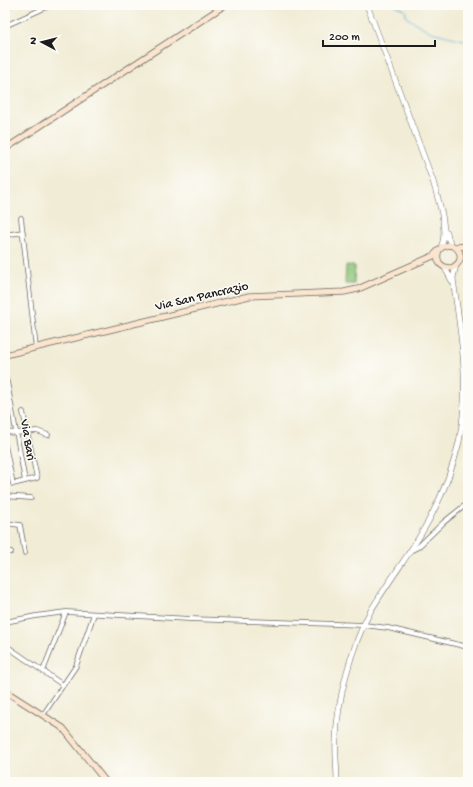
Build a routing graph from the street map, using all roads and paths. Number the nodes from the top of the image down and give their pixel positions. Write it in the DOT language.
graph roads {
  1 [pos="10,5"];
  2 [pos="51,5"];
  3 [pos="225,5"];
  4 [pos="367,5"];
  5 [pos="5,10"];
  6 [pos="5,26"];
  7 [pos="5,149"];
  8 [pos="21,218"];
  9 [pos="443,222"];
  10 [pos="23,232"];
  11 [pos="5,235"];
  12 [pos="454,246"];
  13 [pos="468,247"];
  14 [pos="440,249"];
  15 [pos="460,254"];
  16 [pos="426,259"];
  17 [pos="456,265"];
  18 [pos="443,266"];
  19 [pos="454,286"];
  20 [pos="36,348"];
  21 [pos="5,355"];
  22 [pos="6,378"];
  23 [pos="23,412"];
  24 [pos="5,432"];
  25 [pos="16,433"];
  26 [pos="28,433"];
  27 [pos="48,435"];
  28 [pos="5,445"];
  29 [pos="7,464"];
  30 [pos="25,481"];
  31 [pos="5,496"];
  32 [pos="31,498"];
  33 [pos="468,503"];
  34 [pos="5,523"];
  35 [pos="410,551"];
  36 [pos="5,552"];
  37 [pos="11,552"];
  38 [pos="24,553"];
  39 [pos="66,612"];
  40 [pos="94,614"];
  41 [pos="5,622"];
  42 [pos="364,625"];
  43 [pos="5,645"];
  44 [pos="468,648"];
  45 [pos="43,671"];
  46 [pos="63,685"];
  47 [pos="5,690"];
  48 [pos="43,715"];
  49 [pos="106,782"];
  50 [pos="337,782"];
  1 -- 5 [label="street"];
  2 -- 6 [label="street"];
  3 -- 7 [label="main road"];
  4 -- 9 [label="street"];
  8 -- 10 [label="street"];
  9 -- 12 [label="street"];
  9 -- 14 [label="street"];
  10 -- 11 [label="street"];
  10 -- 20 [label="street"];
  12 -- 13 [label="main road"];
  12 -- 14 [label="main road"];
  12 -- 15 [label="main road"];
  13 -- 15 [label="main road"];
  14 -- 16 [label="main road, Via San Pancrazio"];
  14 -- 18 [label="main road"];
  15 -- 17 [label="main road"];
  16 -- 18 [label="main road"];
  16 -- 20 [label="main road, Via San Pancrazio"];
  17 -- 18 [label="main road"];
  17 -- 19 [label="street"];
  18 -- 19 [label="street"];
  19 -- 35 [label="street"];
  20 -- 21 [label="main road, Via San Pancrazio"];
  22 -- 25 [label="street, Via Bari"];
  23 -- 26 [label="street, Via Bari"];
  24 -- 25 [label="street"];
  25 -- 26 [label="street"];
  25 -- 30 [label="street, Via Bari"];
  26 -- 27 [label="street"];
  26 -- 30 [label="street, Via Bari"];
  28 -- 29 [label="street, Via Bari"];
  29 -- 30 [label="street, Via Bari"];
  31 -- 32 [label="street"];
  33 -- 35 [label="street"];
  34 -- 38 [label="street"];
  35 -- 42 [label="street"];
  36 -- 37 [label="street"];
  39 -- 40 [label="street"];
  39 -- 41 [label="street"];
  39 -- 45 [label="street"];
  40 -- 42 [label="street"];
  40 -- 46 [label="street"];
  42 -- 44 [label="street"];
  42 -- 50 [label="street"];
  43 -- 45 [label="street"];
  45 -- 46 [label="street"];
  46 -- 48 [label="street"];
  47 -- 48 [label="main road"];
  48 -- 49 [label="main road"];
}
